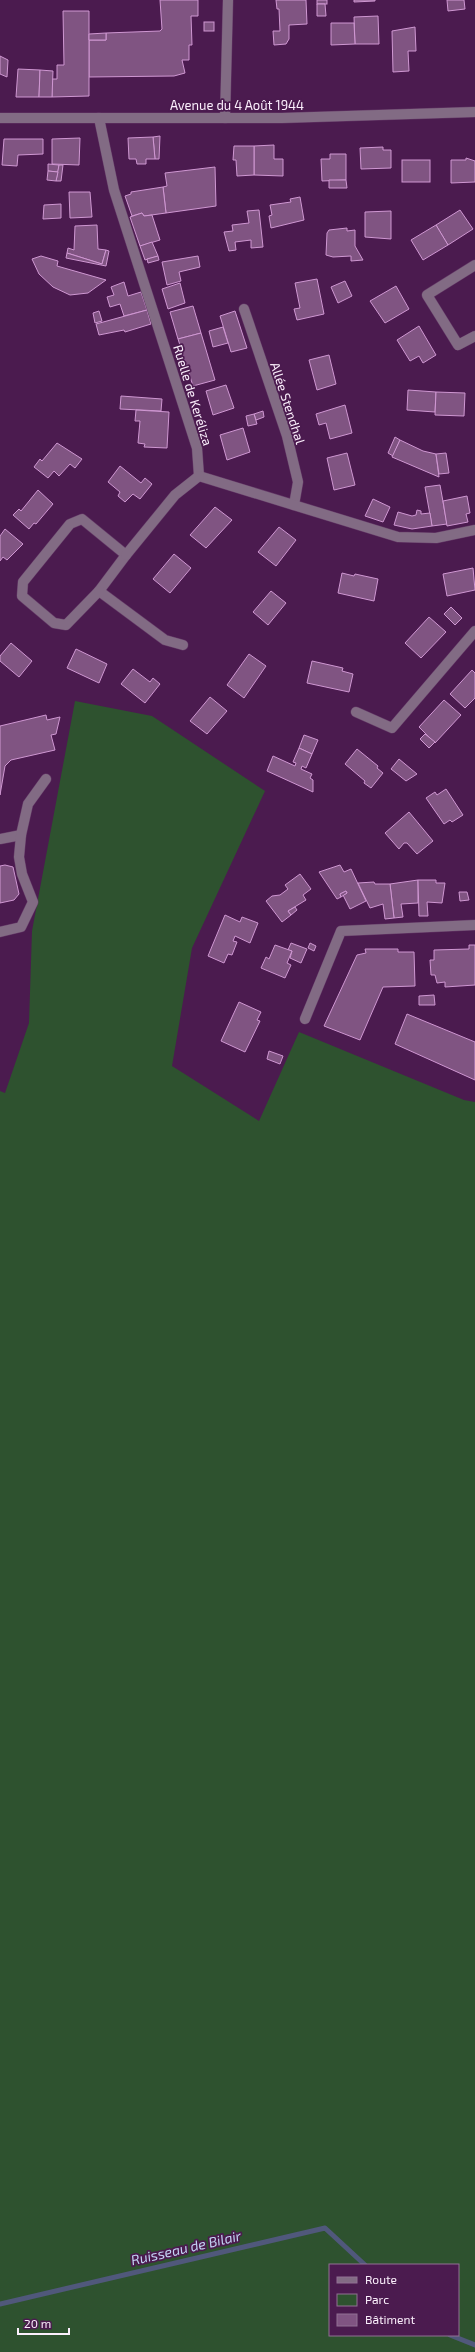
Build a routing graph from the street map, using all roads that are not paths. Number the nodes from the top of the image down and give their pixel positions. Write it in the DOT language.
graph roads {
  1 [pos="228,0"];
  2 [pos="475,112"];
  3 [pos="0,118"];
  4 [pos="99,118"];
  5 [pos="225,118"];
  6 [pos="475,266"];
  7 [pos="244,309"];
  8 [pos="475,336"];
  9 [pos="199,476"];
  10 [pos="294,505"];
  11 [pos="475,530"];
  12 [pos="126,555"];
  13 [pos="99,591"];
  14 [pos="475,631"];
  15 [pos="183,645"];
  16 [pos="356,712"];
  17 [pos="46,779"];
  18 [pos="21,835"];
  19 [pos="0,840"];
  20 [pos="475,925"];
  21 [pos="0,932"];
  22 [pos="305,1019"];
  1 -- 5 [label="street"];
  2 -- 5 [label="street, Avenue du 4 Août 1944"];
  3 -- 4 [label="street, Avenue du 4 Août 1944"];
  4 -- 5 [label="street, Avenue du 4 Août 1944"];
  4 -- 9 [label="street, Ruelle de Keréliza"];
  6 -- 8 [label="street"];
  7 -- 10 [label="street, Allée Stendhal"];
  9 -- 10 [label="street"];
  9 -- 12 [label="street"];
  10 -- 11 [label="street"];
  12 -- 13 [label="street"];
  12 -- 13 [label="street"];
  13 -- 15 [label="street"];
  14 -- 16 [label="street"];
  17 -- 18 [label="street"];
  18 -- 19 [label="street"];
  18 -- 21 [label="street"];
  20 -- 22 [label="street"];
}
